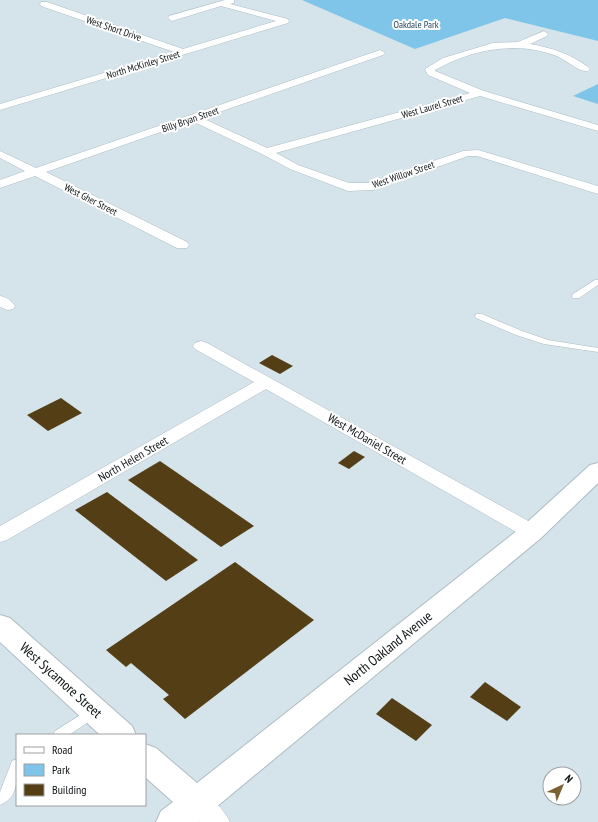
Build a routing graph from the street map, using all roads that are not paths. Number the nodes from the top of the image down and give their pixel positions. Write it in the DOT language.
graph roads {
  1 [pos="234,0"];
  2 [pos="44,4"];
  3 [pos="222,4"];
  4 [pos="172,18"];
  5 [pos="544,34"];
  6 [pos="520,44"];
  7 [pos="184,52"];
  8 [pos="380,53"];
  9 [pos="585,69"];
  10 [pos="480,93"];
  11 [pos="0,107"];
  12 [pos="193,118"];
  13 [pos="598,128"];
  14 [pos="266,152"];
  15 [pos="0,154"];
  16 [pos="36,172"];
  17 [pos="0,184"];
  18 [pos="598,190"];
  19 [pos="182,245"];
  20 [pos="598,282"];
  21 [pos="576,296"];
  22 [pos="479,316"];
  23 [pos="201,346"];
  24 [pos="598,350"];
  25 [pos="266,382"];
  26 [pos="595,476"];
  27 [pos="532,532"];
  28 [pos="0,536"];
  29 [pos="0,625"];
  30 [pos="94,711"];
  31 [pos="60,734"];
  32 [pos="120,734"];
  33 [pos="146,757"];
  34 [pos="16,768"];
  35 [pos="0,799"];
  36 [pos="196,816"];
  1 -- 3 [label="street"];
  2 -- 7 [label="street, West Short Drive"];
  3 -- 4 [label="street"];
  3 -- 7 [label="street, North McKinley Street"];
  5 -- 6 [label="street"];
  6 -- 9 [label="street"];
  6 -- 10 [label="street"];
  7 -- 11 [label="street, North McKinley Street"];
  8 -- 12 [label="street, Billy Bryan Street"];
  10 -- 13 [label="street"];
  10 -- 14 [label="street, West Laurel Street"];
  12 -- 14 [label="street, West Willow Street"];
  12 -- 16 [label="street, Billy Bryan Street"];
  14 -- 18 [label="street, West Willow Street"];
  15 -- 16 [label="street, West Gher Street"];
  16 -- 17 [label="street, Billy Bryan Street"];
  16 -- 19 [label="street, West Gher Street"];
  20 -- 21 [label="lane"];
  22 -- 24 [label="lane"];
  23 -- 25 [label="street, West McDaniel Street"];
  25 -- 27 [label="street, West McDaniel Street"];
  25 -- 28 [label="street, North Helen Street"];
  26 -- 27 [label="street, North Oakland Avenue"];
  27 -- 36 [label="street, North Oakland Avenue"];
  29 -- 30 [label="street, West Sycamore Street"];
  30 -- 31 [label="lane"];
  30 -- 32 [label="street, West Sycamore Street"];
  33 -- 36 [label="street"];
  34 -- 35 [label="lane"];
}
